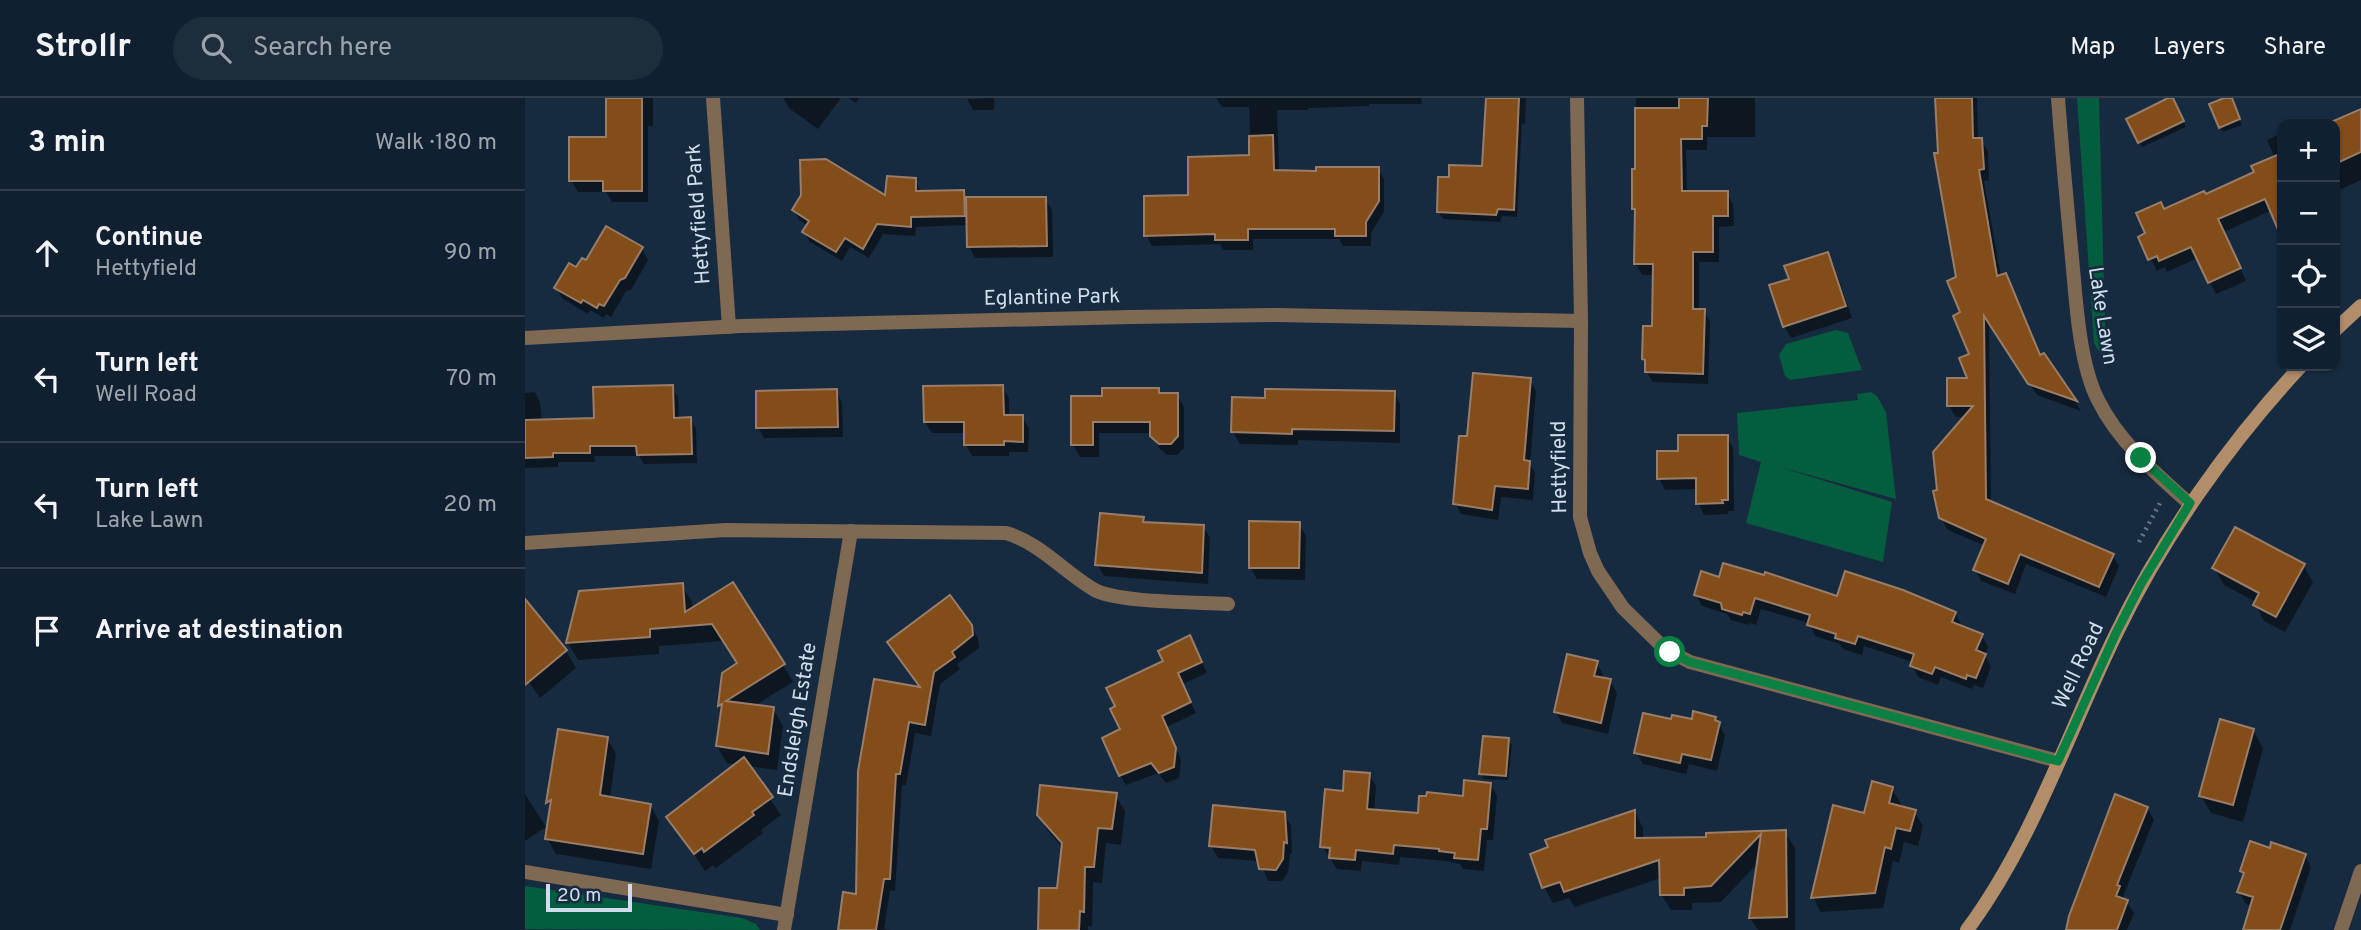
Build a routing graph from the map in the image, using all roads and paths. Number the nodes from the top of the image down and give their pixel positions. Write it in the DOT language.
graph roads {
  1 [pos="713,98"];
  2 [pos="1577,98"];
  3 [pos="2058,98"];
  4 [pos="2361,306"];
  5 [pos="1581,321"];
  6 [pos="2340,325"];
  7 [pos="729,327"];
  8 [pos="525,338"];
  9 [pos="2297,371"];
  10 [pos="2171,487"];
  11 [pos="2190,503"];
  12 [pos="851,531"];
  13 [pos="525,543"];
  14 [pos="2134,551"];
  15 [pos="1228,604"];
  16 [pos="2058,761"];
  17 [pos="2361,871"];
  18 [pos="525,872"];
  19 [pos="787,915"];
  20 [pos="784,930"];
  21 [pos="1967,930"];
  22 [pos="2341,930"];
  1 -- 7 [label="street, Hettyfield Park"];
  2 -- 5 [label="street, Hettyfield"];
  3 -- 10 [label="street, Lake Lawn"];
  4 -- 6 [label="main road"];
  5 -- 7 [label="street, Eglantine Park"];
  5 -- 16 [label="street, Hettyfield"];
  7 -- 8 [label="street, Eglantine Park"];
  9 -- 11 [label="main road, Well Road"];
  10 -- 11 [label="street, Lake Lawn"];
  10 -- 14 [label="path"];
  11 -- 16 [label="main road, Well Road"];
  12 -- 13 [label="street"];
  12 -- 15 [label="street"];
  12 -- 19 [label="street, Endsleigh Estate"];
  16 -- 21 [label="main road, Well Road"];
  17 -- 22 [label="street"];
  18 -- 19 [label="street"];
  19 -- 20 [label="street, Endsleigh Estate"];
}
